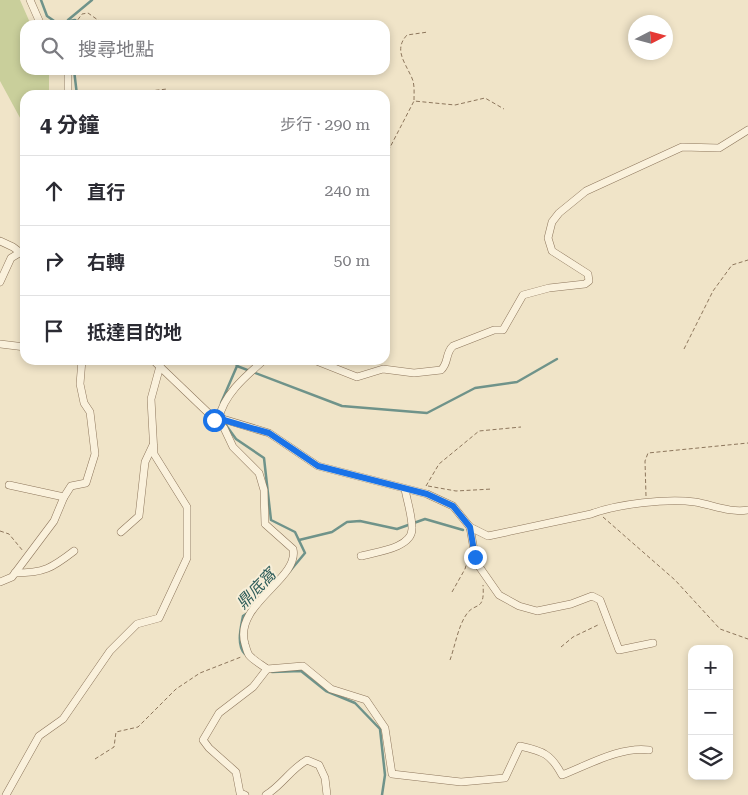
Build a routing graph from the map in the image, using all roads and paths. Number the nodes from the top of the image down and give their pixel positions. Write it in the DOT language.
graph roads {
  1 [pos="30,0"];
  2 [pos="39,20"];
  3 [pos="78,20"];
  4 [pos="98,20"];
  5 [pos="428,32"];
  6 [pos="68,75"];
  7 [pos="167,89"];
  8 [pos="68,90"];
  9 [pos="158,90"];
  10 [pos="414,101"];
  11 [pos="504,109"];
  12 [pos="748,130"];
  13 [pos="390,147"];
  14 [pos="0,241"];
  15 [pos="20,252"];
  16 [pos="20,255"];
  17 [pos="748,260"];
  18 [pos="0,282"];
  19 [pos="0,344"];
  20 [pos="20,346"];
  21 [pos="684,349"];
  22 [pos="82,365"];
  23 [pos="156,365"];
  24 [pos="159,365"];
  25 [pos="259,365"];
  26 [pos="327,365"];
  27 [pos="210,416"];
  28 [pos="219,418"];
  29 [pos="521,427"];
  30 [pos="748,443"];
  31 [pos="153,444"];
  32 [pos="8,485"];
  33 [pos="405,489"];
  34 [pos="492,489"];
  35 [pos="425,490"];
  36 [pos="64,497"];
  37 [pos="646,503"];
  38 [pos="748,510"];
  39 [pos="597,512"];
  40 [pos="470,527"];
  41 [pos="0,531"];
  42 [pos="121,532"];
  43 [pos="74,551"];
  44 [pos="361,556"];
  45 [pos="27,557"];
  46 [pos="475,557"];
  47 [pos="482,570"];
  48 [pos="15,573"];
  49 [pos="0,582"];
  50 [pos="452,592"];
  51 [pos="607,620"];
  52 [pos="748,639"];
  53 [pos="653,643"];
  54 [pos="561,647"];
  55 [pos="248,654"];
  56 [pos="450,660"];
  57 [pos="267,669"];
  58 [pos="649,750"];
  59 [pos="95,759"];
  60 [pos="6,795"];
  61 [pos="245,795"];
  62 [pos="266,795"];
  63 [pos="327,795"];
  1 -- 2 [label="street"];
  3 -- 4 [label="path"];
  5 -- 10 [label="path"];
  6 -- 8 [label="street"];
  7 -- 9 [label="path"];
  10 -- 11 [label="path"];
  10 -- 13 [label="path"];
  12 -- 26 [label="street"];
  14 -- 15 [label="street"];
  16 -- 18 [label="street"];
  17 -- 21 [label="path"];
  19 -- 20 [label="street"];
  22 -- 36 [label="street"];
  23 -- 31 [label="street"];
  24 -- 27 [label="street"];
  25 -- 28 [label="street"];
  27 -- 28 [label="street"];
  27 -- 55 [label="street"];
  28 -- 33 [label="street"];
  29 -- 35 [label="path"];
  30 -- 37 [label="path"];
  31 -- 42 [label="street"];
  31 -- 60 [label="street"];
  32 -- 36 [label="street"];
  33 -- 35 [label="street"];
  33 -- 44 [label="street"];
  34 -- 35 [label="path"];
  35 -- 40 [label="street"];
  36 -- 45 [label="street"];
  37 -- 38 [label="street"];
  37 -- 39 [label="street"];
  39 -- 40 [label="street"];
  39 -- 52 [label="path"];
  40 -- 46 [label="street"];
  41 -- 45 [label="path"];
  43 -- 48 [label="street"];
  45 -- 48 [label="street"];
  46 -- 47 [label="street"];
  46 -- 50 [label="path"];
  47 -- 51 [label="street"];
  47 -- 56 [label="path"];
  48 -- 49 [label="street"];
  51 -- 53 [label="street"];
  51 -- 54 [label="path"];
  55 -- 57 [label="street"];
  55 -- 59 [label="path"];
  57 -- 58 [label="street"];
  57 -- 61 [label="street"];
  62 -- 63 [label="street"];
}
